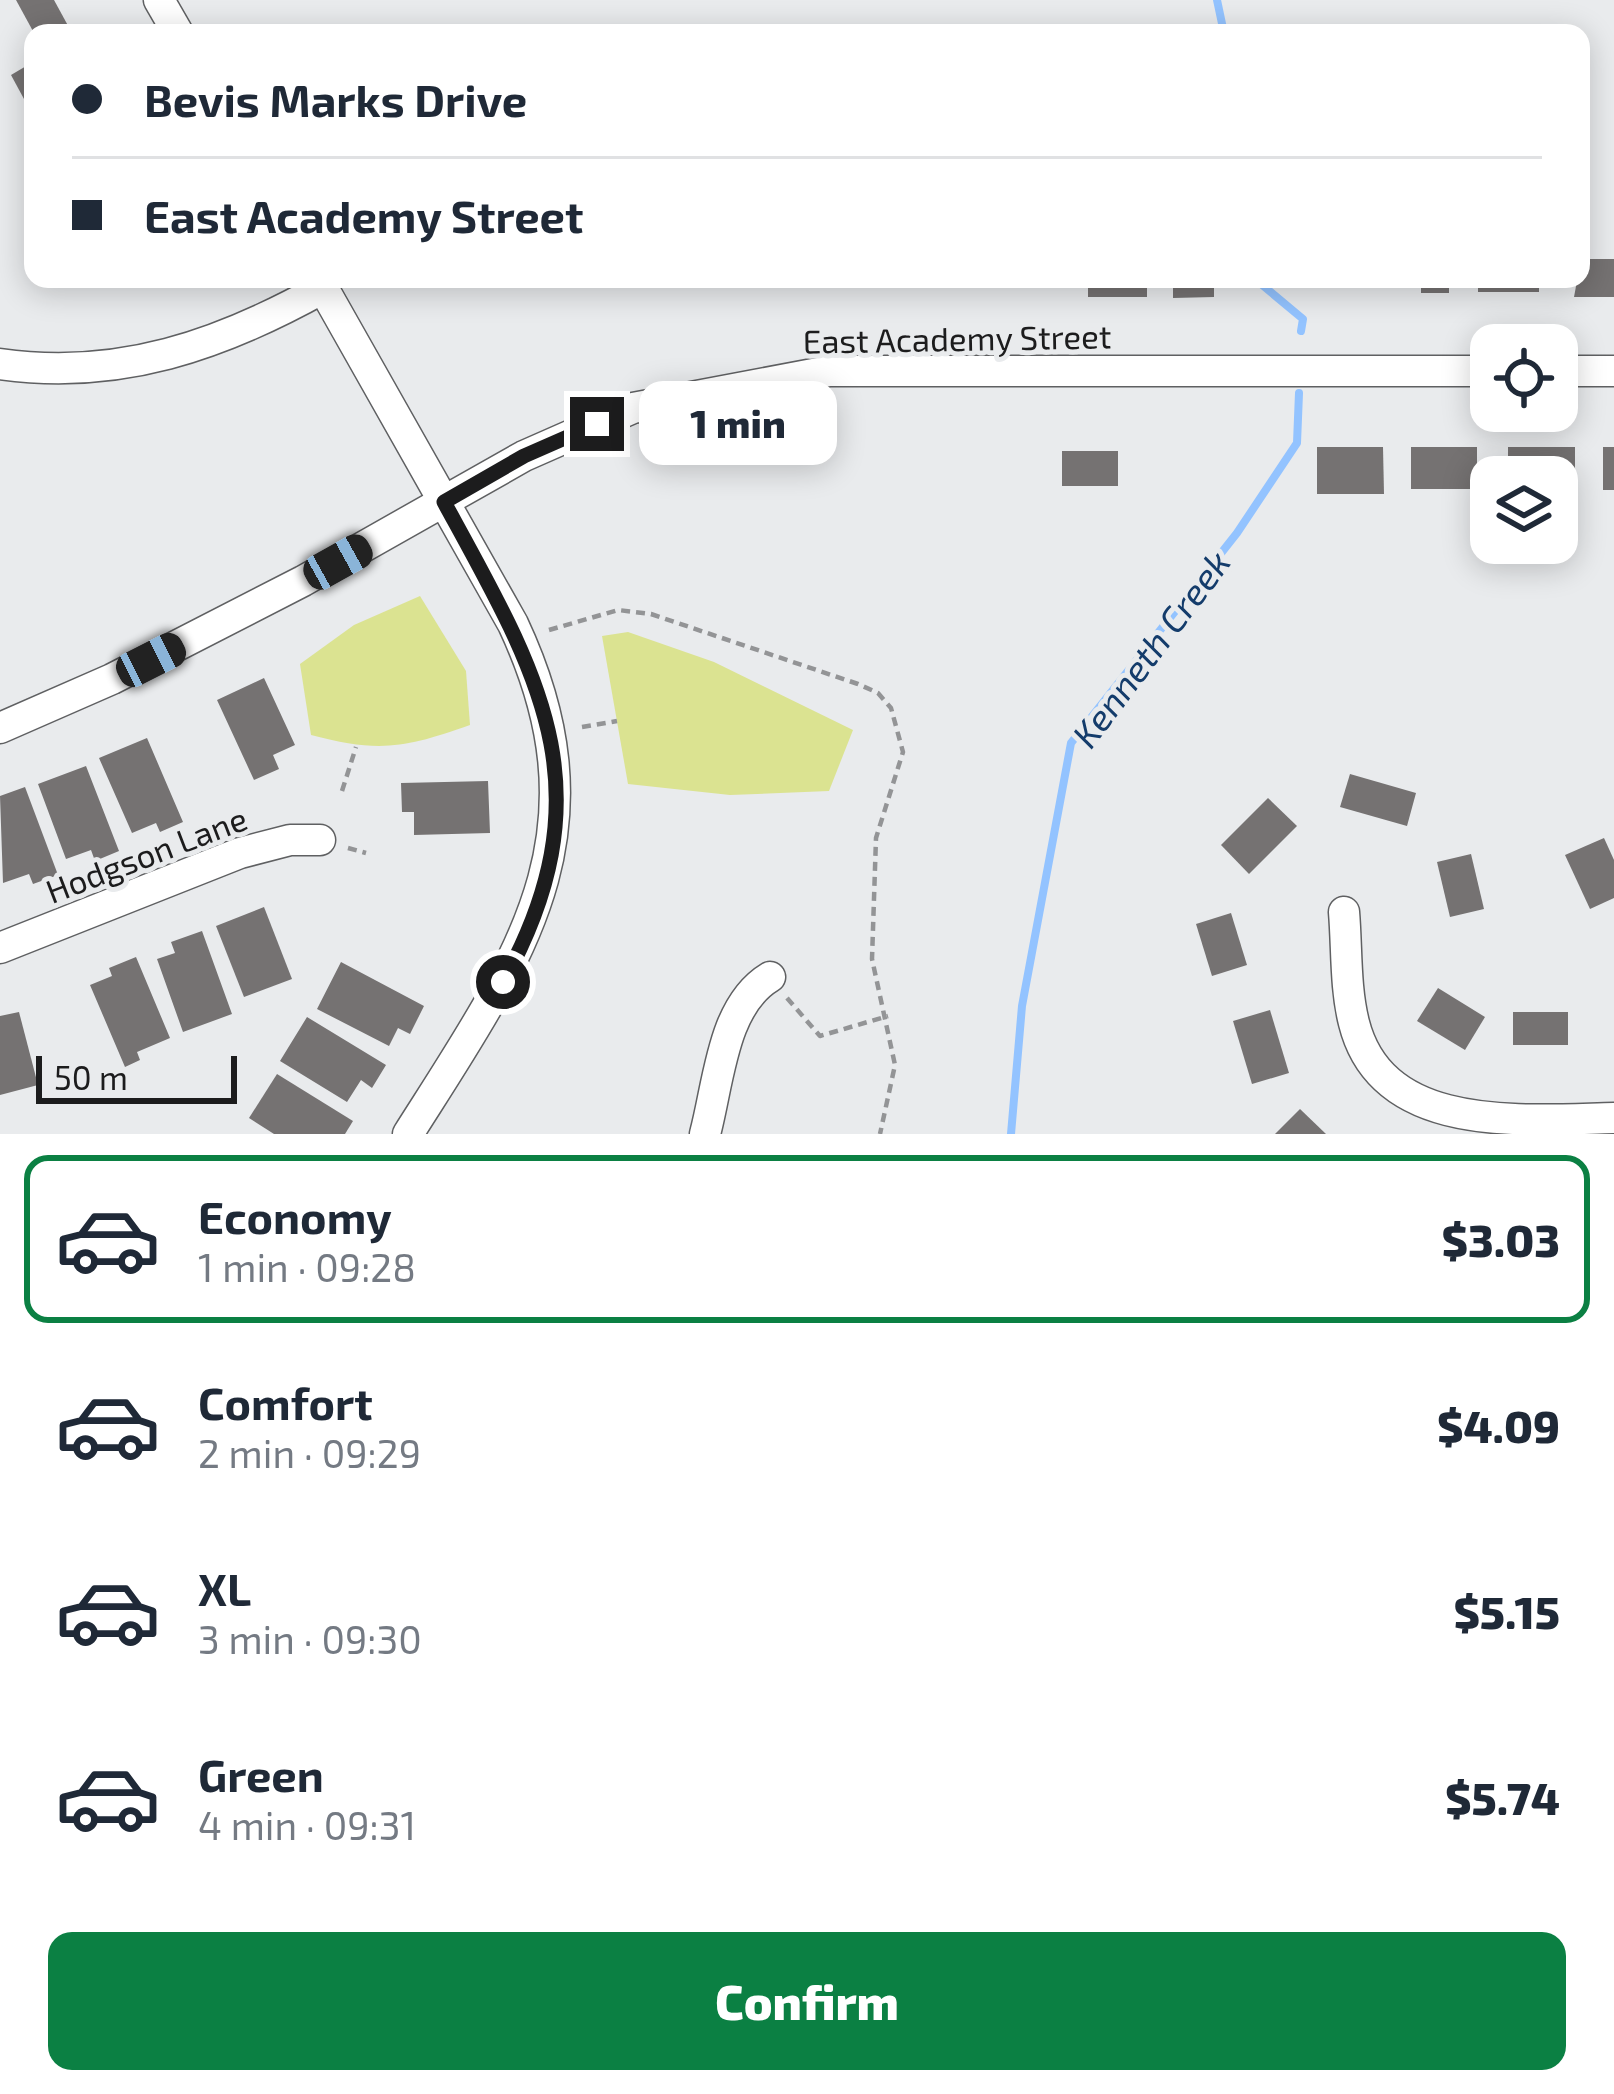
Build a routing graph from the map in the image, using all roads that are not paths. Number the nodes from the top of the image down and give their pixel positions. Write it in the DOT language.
graph roads {
  1 [pos="314,288"];
  2 [pos="324,288"];
  3 [pos="0,364"];
  4 [pos="1470,371"];
  5 [pos="1578,371"];
  6 [pos="1614,371"];
  7 [pos="444,502"];
  8 [pos="0,728"];
  9 [pos="320,840"];
  10 [pos="1345,912"];
  11 [pos="0,948"];
  12 [pos="770,977"];
  13 [pos="1614,1118"];
  14 [pos="408,1134"];
  15 [pos="705,1134"];
  1 -- 3 [label="street"];
  2 -- 7 [label="street"];
  4 -- 7 [label="street, East Academy Street"];
  5 -- 6 [label="street"];
  7 -- 8 [label="street, East Academy Street"];
  7 -- 14 [label="street"];
  9 -- 11 [label="street, Hodgson Lane"];
  10 -- 13 [label="street"];
  12 -- 15 [label="street"];
}
